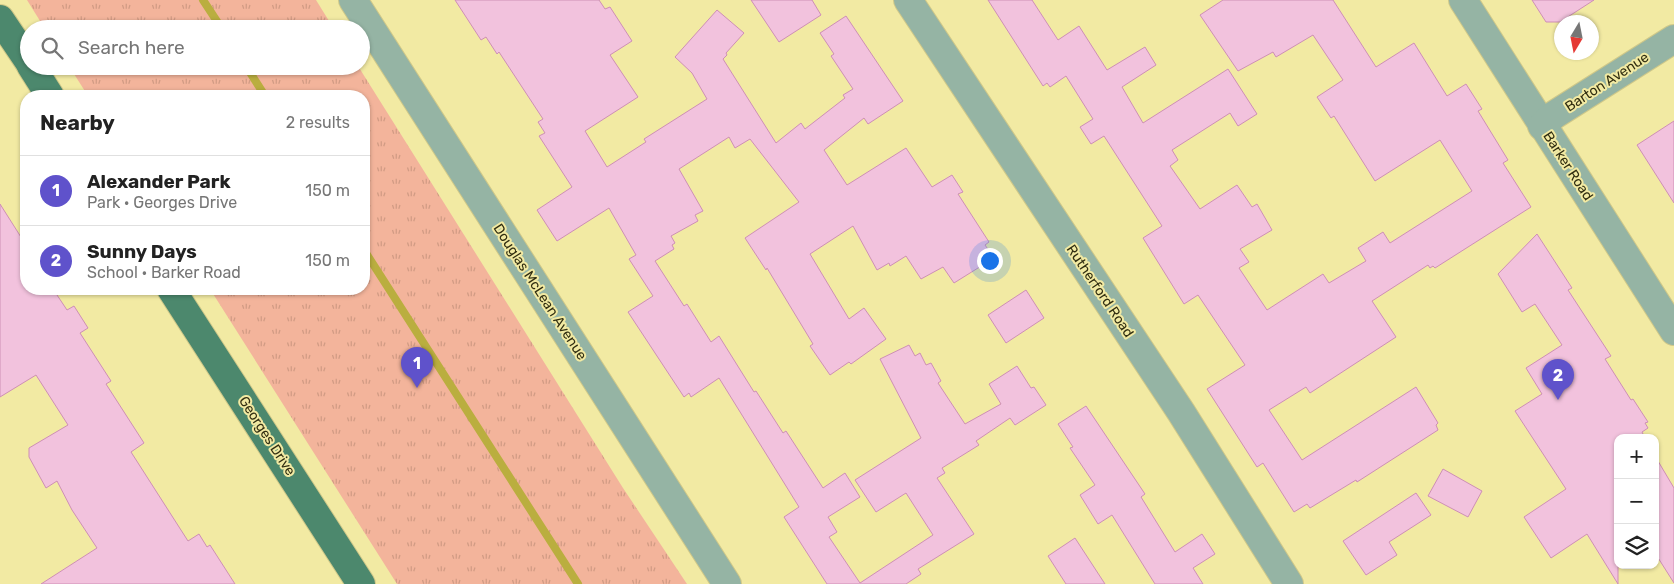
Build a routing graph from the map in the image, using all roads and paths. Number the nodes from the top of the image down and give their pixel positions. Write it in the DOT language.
graph roads {
  1 [pos="353,0"];
  2 [pos="908,0"];
  3 [pos="1463,0"];
  4 [pos="0,19"];
  5 [pos="366,20"];
  6 [pos="370,27"];
  7 [pos="1674,39"];
  8 [pos="20,49"];
  9 [pos="37,75"];
  10 [pos="46,90"];
  11 [pos="1542,126"];
  12 [pos="175,295"];
  13 [pos="1674,331"];
  14 [pos="361,584"];
  15 [pos="727,584"];
  16 [pos="1289,584"];
  1 -- 5 [label="street, Douglas McLean Avenue"];
  2 -- 16 [label="street, Rutherford Road"];
  3 -- 11 [label="street, Barker Road"];
  4 -- 8 [label="main road"];
  6 -- 15 [label="street, Douglas McLean Avenue"];
  7 -- 11 [label="street, Barton Avenue"];
  9 -- 10 [label="main road"];
  11 -- 13 [label="street, Barker Road"];
  12 -- 14 [label="main road, Georges Drive"];
}
